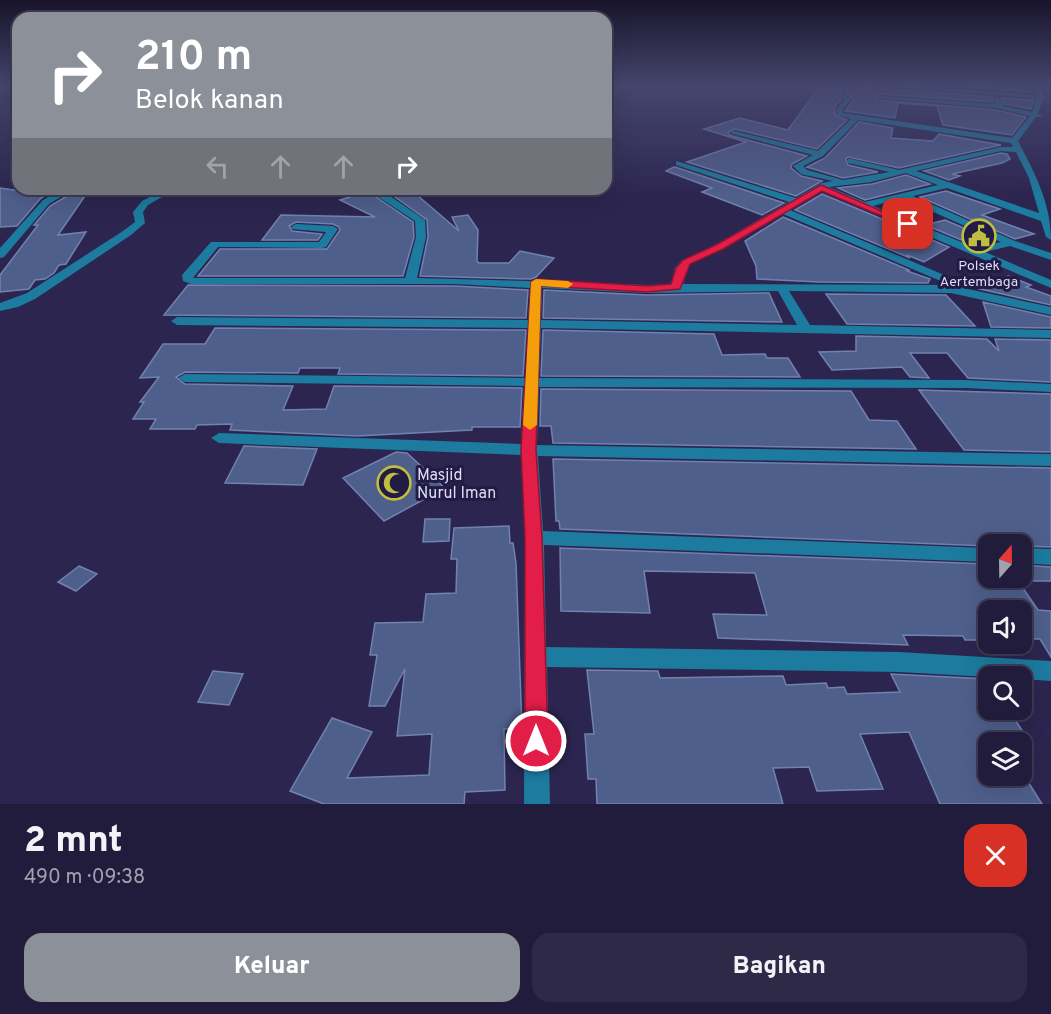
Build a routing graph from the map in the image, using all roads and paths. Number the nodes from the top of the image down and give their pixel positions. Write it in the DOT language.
graph roads {
  1 [pos="851,123"];
  2 [pos="883,123"];
  3 [pos="1031,123"];
  4 [pos="734,133"];
  5 [pos="1015,145"];
  6 [pos="820,154"];
  7 [pos="851,161"];
  8 [pos="679,164"];
  9 [pos="904,171"];
  10 [pos="847,182"];
  11 [pos="948,185"];
  12 [pos="821,187"];
  13 [pos="1038,194"];
  14 [pos="59,195"];
  15 [pos="160,195"];
  16 [pos="381,195"];
  17 [pos="1051,195"];
  18 [pos="907,196"];
  19 [pos="798,202"];
  20 [pos="864,205"];
  21 [pos="782,210"];
  22 [pos="1046,219"];
  23 [pos="296,227"];
  24 [pos="1028,236"];
  25 [pos="1051,237"];
  26 [pos="1011,243"];
  27 [pos="974,252"];
  28 [pos="0,255"];
  29 [pos="1051,256"];
  30 [pos="410,281"];
  31 [pos="536,282"];
  32 [pos="1051,284"];
  33 [pos="676,287"];
  34 [pos="781,287"];
  35 [pos="989,298"];
  36 [pos="0,307"];
  37 [pos="1051,311"];
  38 [pos="177,321"];
  39 [pos="533,324"];
  40 [pos="806,330"];
  41 [pos="1051,334"];
  42 [pos="185,378"];
  43 [pos="531,383"];
  44 [pos="1051,388"];
  45 [pos="219,438"];
  46 [pos="529,450"];
  47 [pos="1051,460"];
  48 [pos="534,538"];
  49 [pos="978,555"];
  50 [pos="1032,556"];
  51 [pos="1051,557"];
  52 [pos="536,657"];
  53 [pos="1051,670"];
  54 [pos="537,804"];
  1 -- 6 [label="street"];
  2 -- 5 [label="street"];
  3 -- 5 [label="street"];
  4 -- 6 [label="street"];
  5 -- 9 [label="street"];
  5 -- 13 [label="street"];
  6 -- 10 [label="street"];
  7 -- 9 [label="street"];
  8 -- 19 [label="street"];
  9 -- 10 [label="street"];
  9 -- 11 [label="street"];
  10 -- 12 [label="street"];
  11 -- 18 [label="street"];
  11 -- 22 [label="street"];
  12 -- 19 [label="street"];
  12 -- 20 [label="street"];
  13 -- 17 [label="street"];
  13 -- 22 [label="street"];
  14 -- 28 [label="street"];
  15 -- 36 [label="street"];
  16 -- 30 [label="street"];
  18 -- 20 [label="street"];
  18 -- 26 [label="street"];
  19 -- 21 [label="street"];
  20 -- 27 [label="street"];
  21 -- 33 [label="street"];
  21 -- 35 [label="street"];
  22 -- 25 [label="street"];
  23 -- 30 [label="street"];
  24 -- 26 [label="street"];
  26 -- 27 [label="street"];
  26 -- 29 [label="street"];
  27 -- 32 [label="street"];
  30 -- 31 [label="street"];
  31 -- 33 [label="street"];
  31 -- 39 [label="street"];
  33 -- 34 [label="street"];
  34 -- 35 [label="street"];
  34 -- 40 [label="street"];
  35 -- 37 [label="street"];
  38 -- 39 [label="street"];
  39 -- 40 [label="street"];
  39 -- 43 [label="street"];
  40 -- 41 [label="street"];
  42 -- 43 [label="street"];
  43 -- 44 [label="street"];
  43 -- 46 [label="street"];
  45 -- 46 [label="street"];
  46 -- 47 [label="street"];
  46 -- 48 [label="street"];
  48 -- 49 [label="street"];
  48 -- 52 [label="street"];
  50 -- 51 [label="street"];
  52 -- 53 [label="street"];
  52 -- 54 [label="street"];
}
